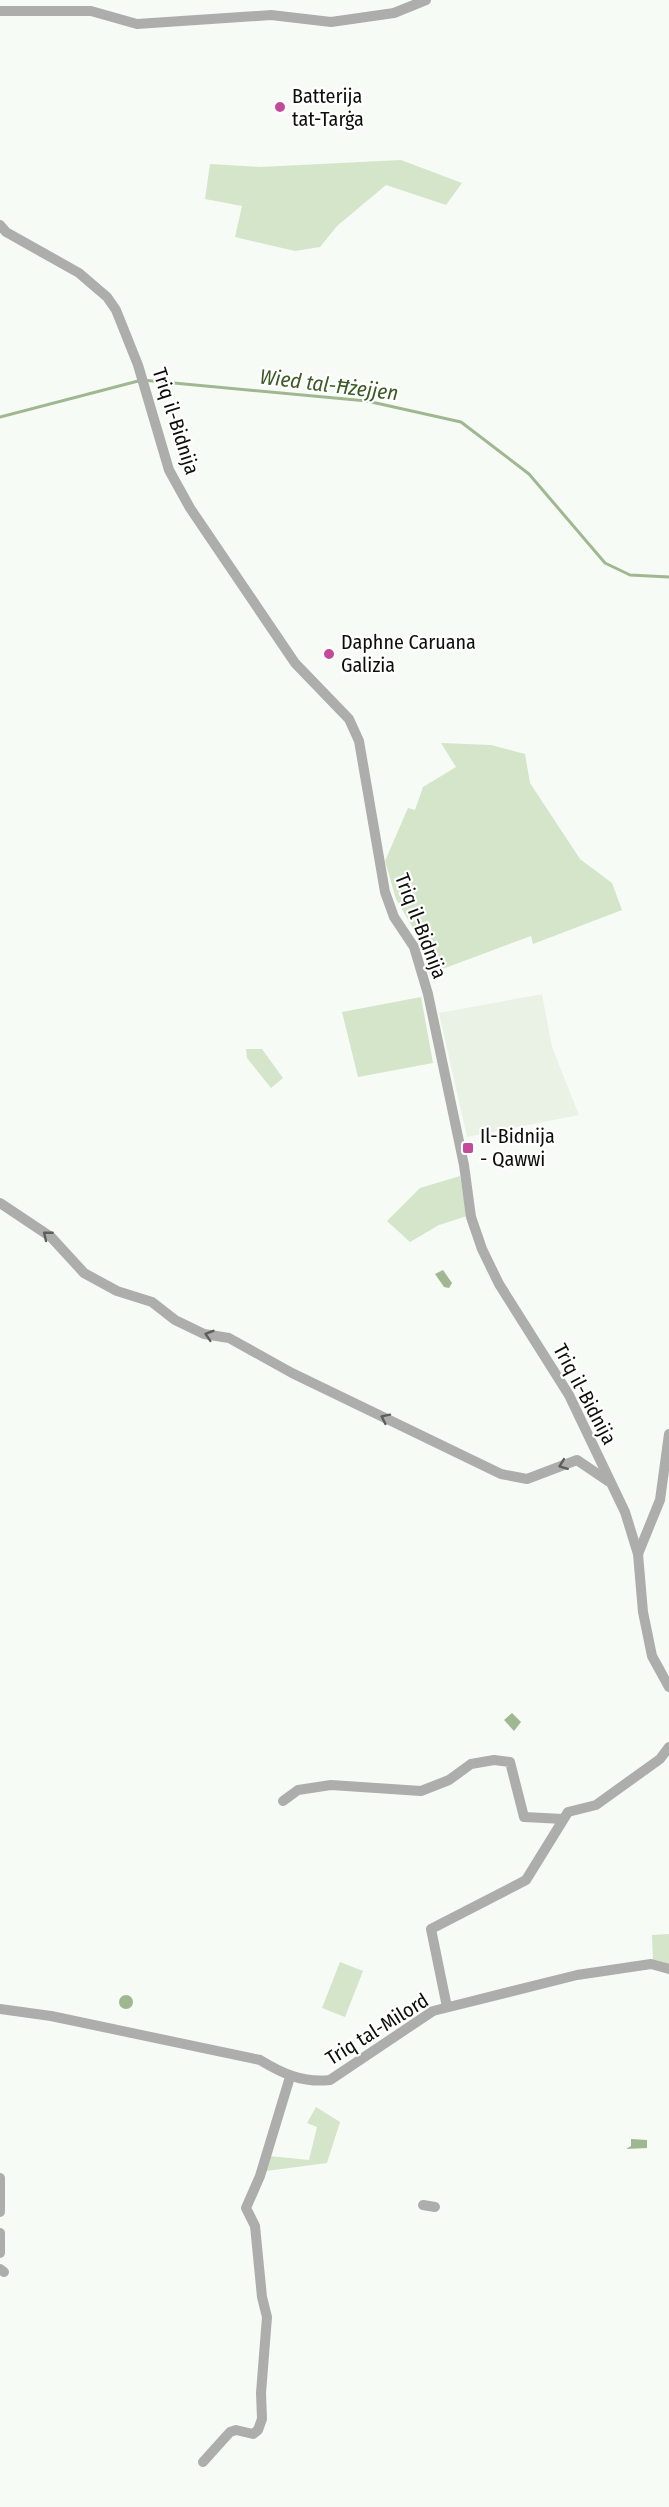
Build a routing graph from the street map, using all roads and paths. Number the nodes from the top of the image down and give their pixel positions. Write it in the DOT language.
graph roads {
  1 [pos="426,0"];
  2 [pos="0,11"];
  3 [pos="0,225"];
  4 [pos="0,1203"];
  5 [pos="669,1434"];
  6 [pos="613,1485"];
  7 [pos="638,1554"];
  8 [pos="669,1686"];
  9 [pos="669,1748"];
  10 [pos="283,1801"];
  11 [pos="563,1819"];
  12 [pos="669,1969"];
  13 [pos="447,2007"];
  14 [pos="0,2012"];
  15 [pos="290,2077"];
  16 [pos="0,2178"];
  17 [pos="423,2205"];
  18 [pos="435,2207"];
  19 [pos="0,2212"];
  20 [pos="0,2233"];
  21 [pos="0,2253"];
  22 [pos="203,2462"];
  1 -- 2 [label="street"];
  3 -- 6 [label="street, Triq il-Bidnija"];
  6 -- 4 [label="street, one-way"];
  5 -- 7 [label="street"];
  6 -- 7 [label="street, Triq il-Bidnija"];
  7 -- 8 [label="street, Triq il-Bidnija"];
  9 -- 11 [label="street"];
  10 -- 11 [label="street"];
  11 -- 13 [label="street"];
  12 -- 13 [label="street, Triq tal-Milord"];
  13 -- 15 [label="street, Triq tal-Milord"];
  14 -- 15 [label="street, Triq tal-Milord"];
  15 -- 22 [label="street"];
  16 -- 19 [label="street"];
  17 -- 18 [label="street"];
  20 -- 21 [label="street"];
}
